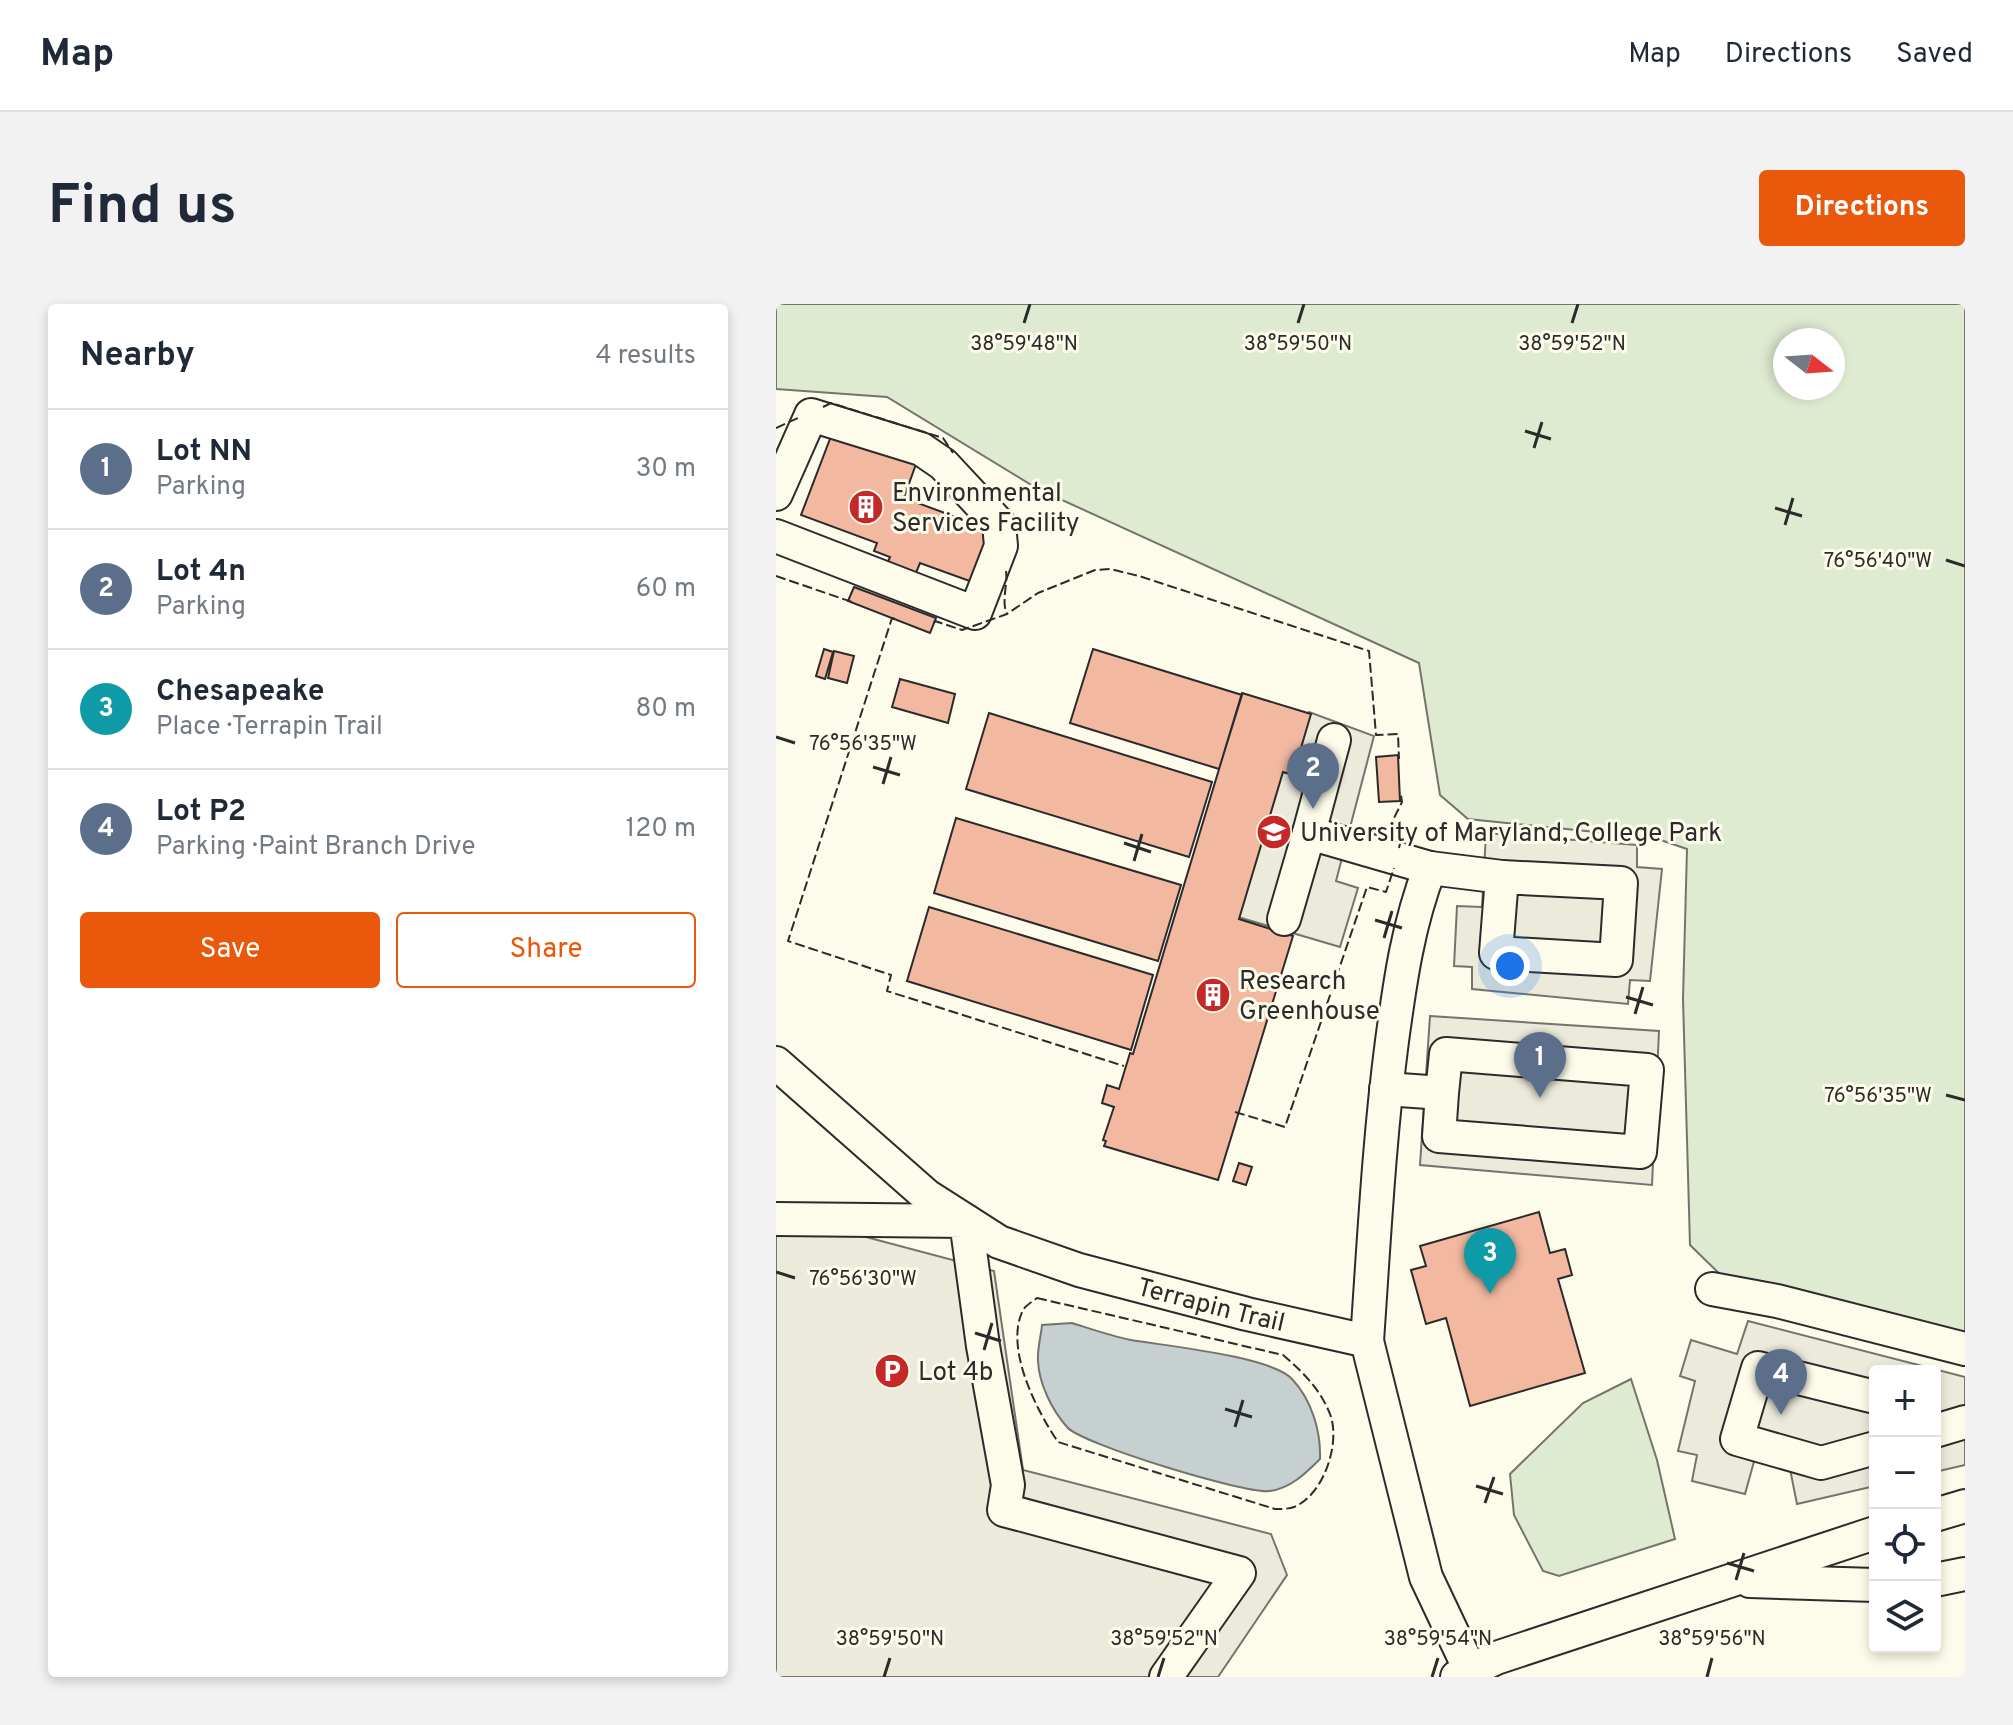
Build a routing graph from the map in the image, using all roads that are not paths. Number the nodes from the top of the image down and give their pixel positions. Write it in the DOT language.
graph roads {
  1 [pos="776,494"];
  2 [pos="776,536"];
  3 [pos="1334,740"];
  4 [pos="1309,833"];
  5 [pos="1430,868"];
  6 [pos="1502,877"];
  7 [pos="1284,919"];
  8 [pos="776,1063"];
  9 [pos="1386,1089"];
  10 [pos="1442,1093"];
  11 [pos="776,1219"];
  12 [pos="966,1221"];
  13 [pos="1712,1289"];
  14 [pos="1367,1341"];
  15 [pos="1965,1349"];
  16 [pos="1869,1396"];
  17 [pos="1941,1415"];
  18 [pos="1965,1421"];
  19 [pos="1941,1429"];
  20 [pos="1869,1450"];
  21 [pos="1965,1506"];
  22 [pos="1941,1513"];
  23 [pos="1869,1535"];
  24 [pos="1965,1574"];
  25 [pos="1941,1579"];
  26 [pos="1727,1580"];
  27 [pos="1869,1585"];
  28 [pos="1464,1674"];
  29 [pos="1166,1677"];
  1 -- 2 [label="street"];
  3 -- 4 [label="street"];
  4 -- 5 [label="street"];
  4 -- 7 [label="street"];
  5 -- 6 [label="street"];
  5 -- 9 [label="street"];
  8 -- 12 [label="street, Terrapin Trail"];
  9 -- 10 [label="street"];
  9 -- 14 [label="street"];
  10 -- 10 [label="street"];
  11 -- 12 [label="street"];
  12 -- 14 [label="street, Terrapin Trail"];
  12 -- 29 [label="street"];
  13 -- 15 [label="street"];
  14 -- 28 [label="street"];
  16 -- 20 [label="street"];
  17 -- 18 [label="street"];
  18 -- 19 [label="street"];
  21 -- 22 [label="street"];
  23 -- 26 [label="street"];
  24 -- 25 [label="street"];
  26 -- 27 [label="street"];
  26 -- 28 [label="street"];
}
